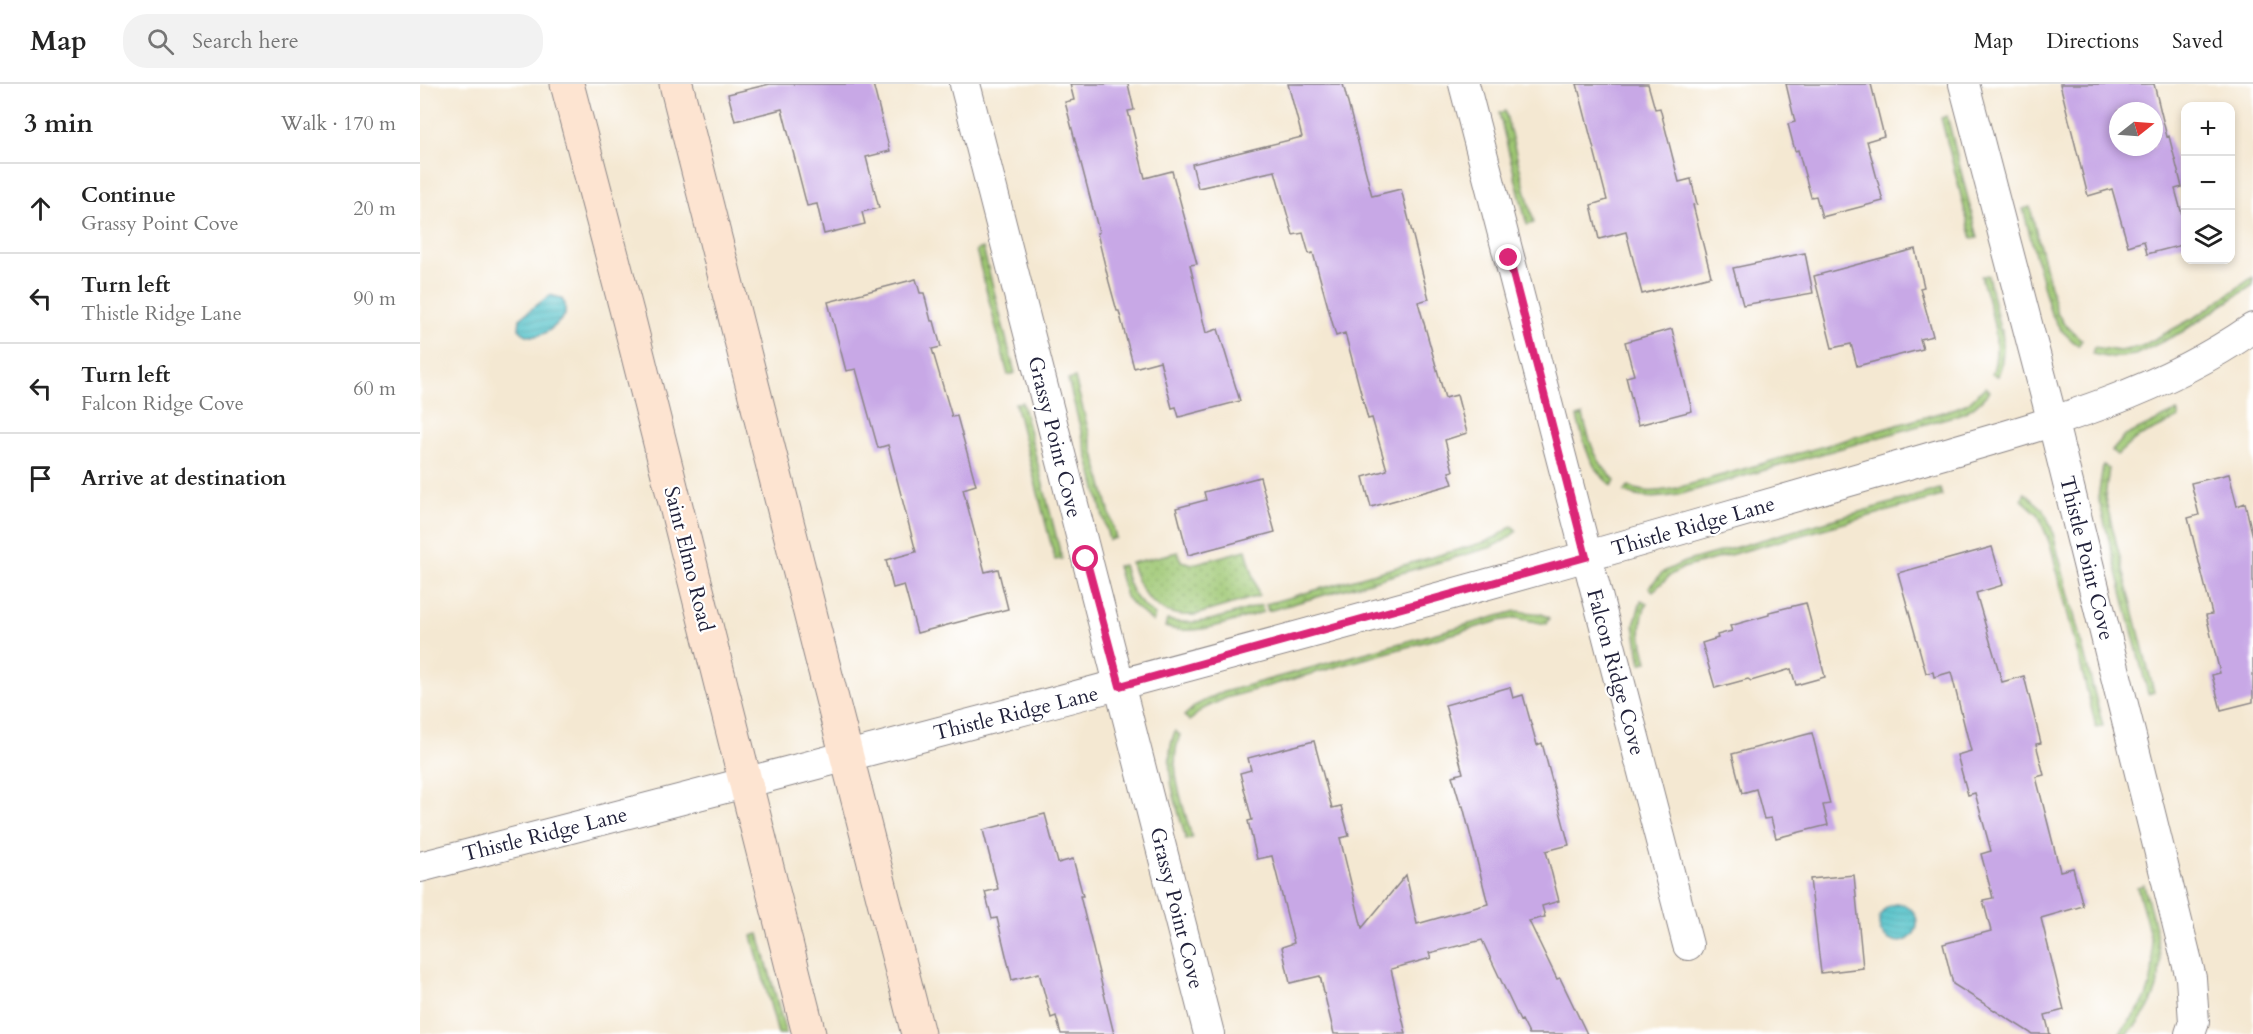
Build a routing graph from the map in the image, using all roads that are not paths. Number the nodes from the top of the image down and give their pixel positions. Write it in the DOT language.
graph roads {
  1 [pos="567,84"];
  2 [pos="676,84"];
  3 [pos="965,84"];
  4 [pos="1464,84"];
  5 [pos="1964,84"];
  6 [pos="2253,328"];
  7 [pos="2053,423"];
  8 [pos="1586,557"];
  9 [pos="1120,686"];
  10 [pos="845,757"];
  11 [pos="745,783"];
  12 [pos="420,867"];
  13 [pos="1688,945"];
  14 [pos="809,1034"];
  15 [pos="918,1034"];
  16 [pos="1209,1034"];
  17 [pos="2190,1034"];
  1 -- 11 [label="main road, Saint Elmo Road"];
  2 -- 10 [label="main road"];
  3 -- 9 [label="street, Grassy Point Cove"];
  4 -- 8 [label="street, Falcon Ridge Cove"];
  5 -- 7 [label="street, Thistle Point Cove"];
  6 -- 7 [label="street, Thistle Ridge Lane"];
  7 -- 8 [label="street, Thistle Ridge Lane"];
  7 -- 17 [label="street, Thistle Point Cove"];
  8 -- 9 [label="street, Thistle Ridge Lane"];
  8 -- 13 [label="street, Falcon Ridge Cove"];
  9 -- 10 [label="street, Thistle Ridge Lane"];
  9 -- 16 [label="street, Grassy Point Cove"];
  10 -- 11 [label="street, Thistle Ridge Lane"];
  10 -- 15 [label="main road"];
  11 -- 12 [label="street, Thistle Ridge Lane"];
  11 -- 14 [label="main road, Saint Elmo Road"];
}
